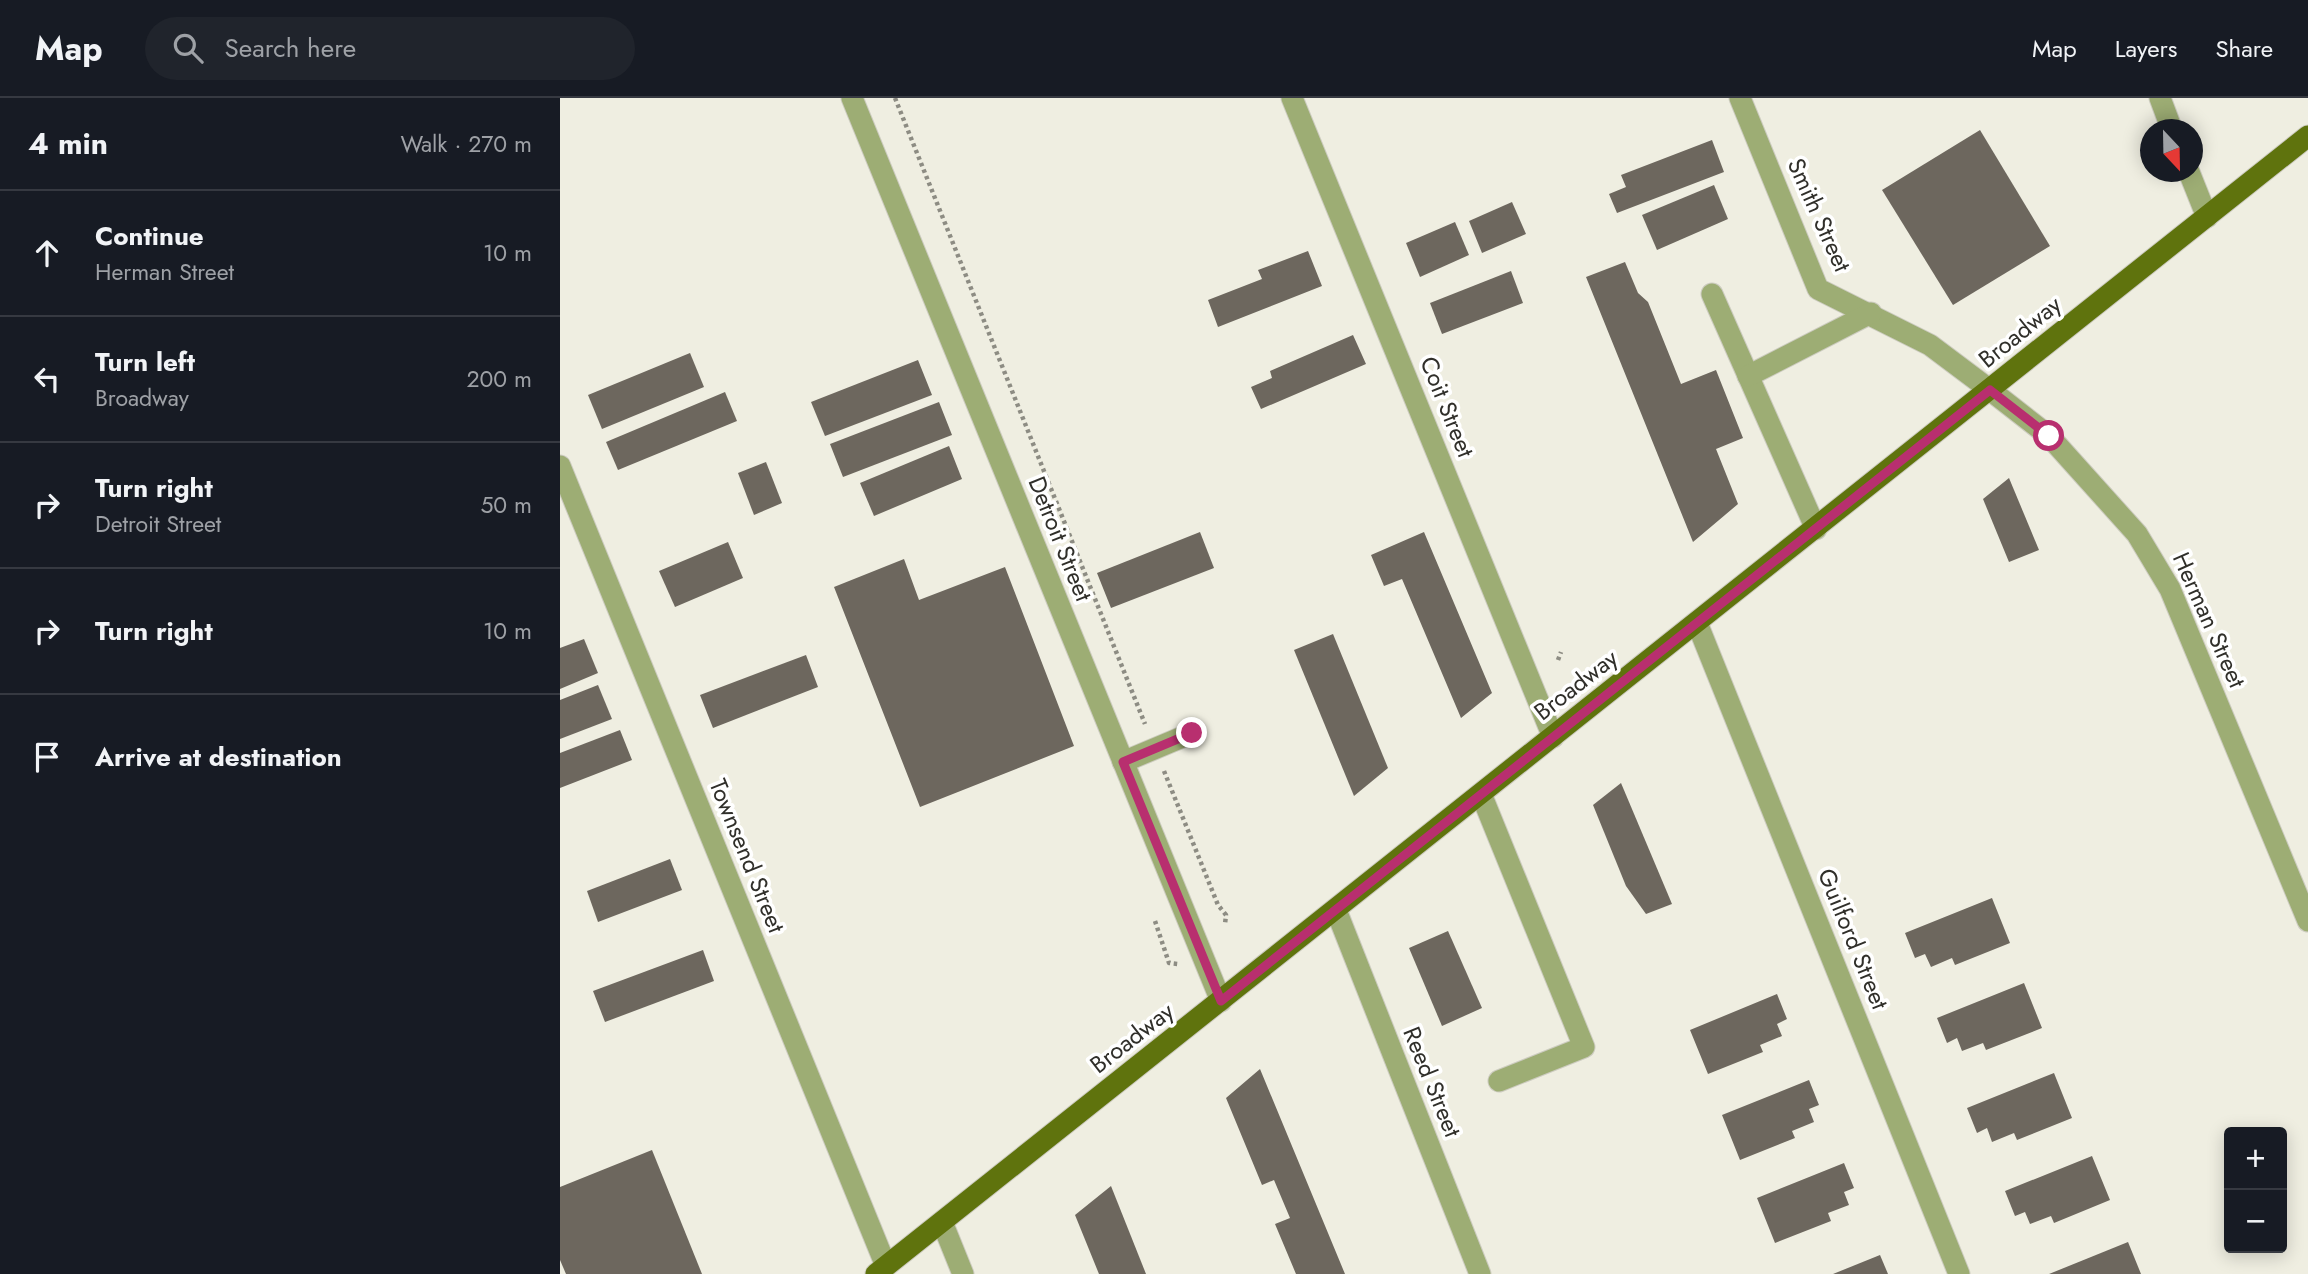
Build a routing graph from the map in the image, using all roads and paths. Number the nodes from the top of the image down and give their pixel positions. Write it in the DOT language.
graph roads {
  1 [pos="852,98"];
  2 [pos="895,98"];
  3 [pos="1292,98"];
  4 [pos="1740,98"];
  5 [pos="2160,98"];
  6 [pos="2168,119"];
  7 [pos="2308,136"];
  8 [pos="2193,182"];
  9 [pos="2207,217"];
  10 [pos="1712,294"];
  11 [pos="1871,313"];
  12 [pos="1748,376"];
  13 [pos="1990,390"];
  14 [pos="560,466"];
  15 [pos="1815,529"];
  16 [pos="1697,623"];
  17 [pos="1561,652"];
  18 [pos="1558,660"];
  19 [pos="1192,733"];
  20 [pos="1553,737"];
  21 [pos="1155,749"];
  22 [pos="1123,762"];
  23 [pos="1481,794"];
  24 [pos="1336,910"];
  25 [pos="2308,921"];
  26 [pos="1225,924"];
  27 [pos="1221,1001"];
  28 [pos="1499,1082"];
  29 [pos="942,1222"];
  30 [pos="881,1270"];
  31 [pos="963,1274"];
  32 [pos="1480,1274"];
  33 [pos="1959,1274"];
  1 -- 22 [label="street, Detroit Street"];
  2 -- 21 [label="path"];
  3 -- 20 [label="street, Coit Street"];
  4 -- 11 [label="street, Smith Street"];
  5 -- 6 [label="street"];
  7 -- 9 [label="main road, Broadway"];
  8 -- 9 [label="street"];
  9 -- 13 [label="main road, Broadway"];
  10 -- 12 [label="street"];
  11 -- 12 [label="street"];
  11 -- 13 [label="street, Smith Street"];
  12 -- 15 [label="street"];
  13 -- 15 [label="main road, Broadway"];
  13 -- 25 [label="street, Herman Street"];
  14 -- 30 [label="street, Townsend Street"];
  15 -- 16 [label="main road, Broadway"];
  16 -- 20 [label="main road, Broadway"];
  16 -- 33 [label="street, Guilford Street"];
  17 -- 18 [label="path"];
  19 -- 21 [label="street"];
  20 -- 23 [label="main road, Broadway"];
  21 -- 22 [label="street"];
  21 -- 26 [label="path"];
  22 -- 27 [label="street, Detroit Street"];
  23 -- 24 [label="main road, Broadway"];
  23 -- 28 [label="street"];
  24 -- 27 [label="main road, Broadway"];
  24 -- 32 [label="street, Reed Street"];
  27 -- 29 [label="main road, Broadway"];
  29 -- 30 [label="main road, Broadway"];
  29 -- 31 [label="street"];
}
